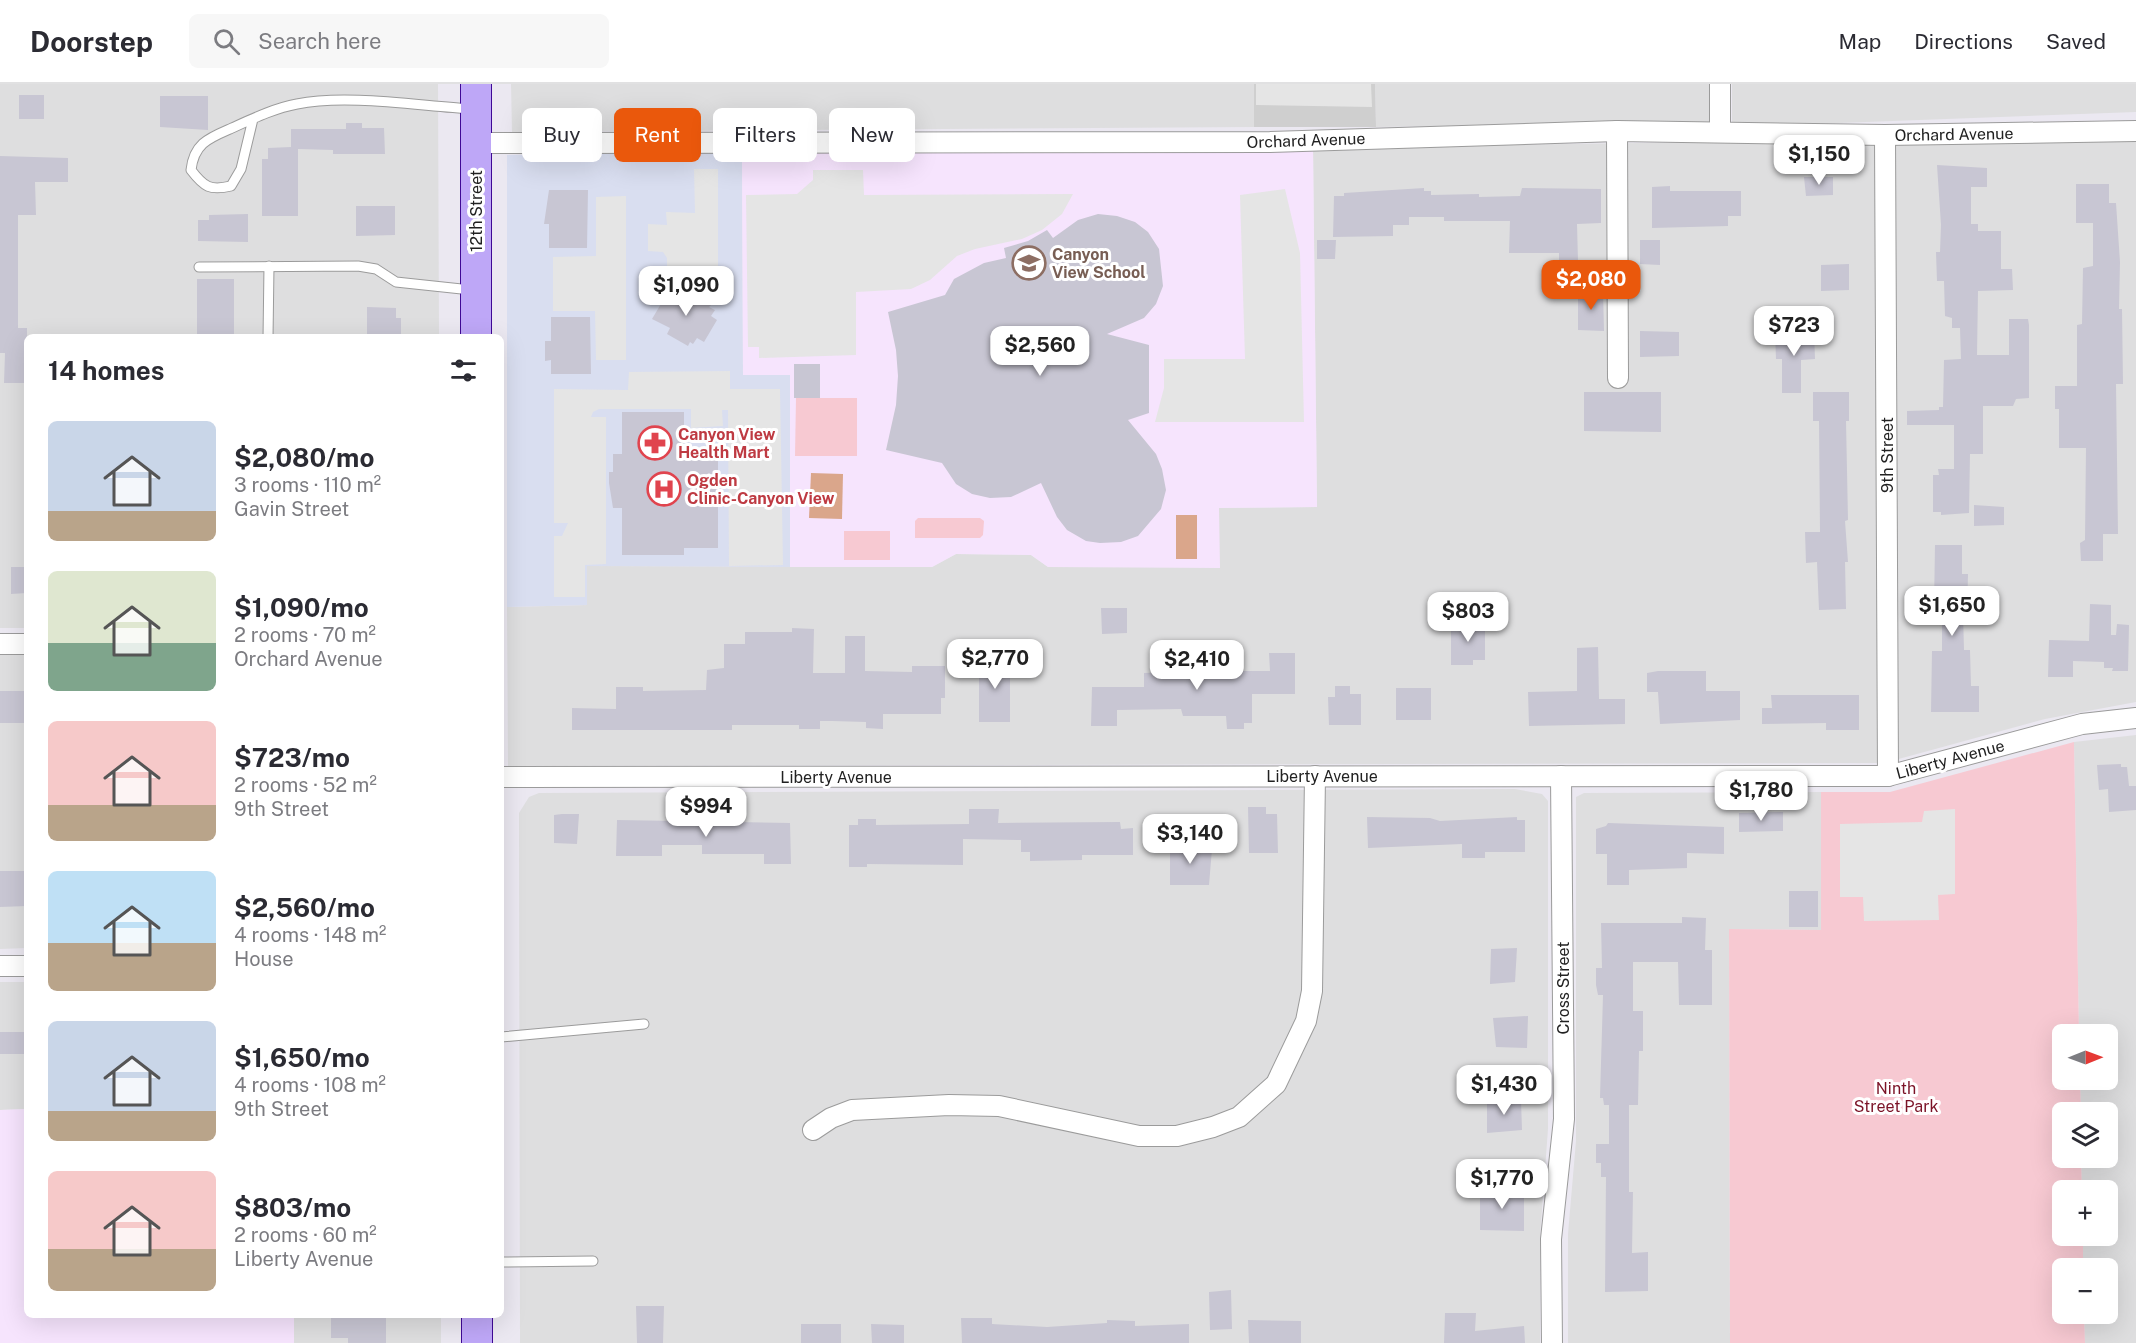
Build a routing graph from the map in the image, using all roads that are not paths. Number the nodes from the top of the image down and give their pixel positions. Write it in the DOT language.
graph roads {
  1 [pos="1720,84"];
  2 [pos="477,96"];
  3 [pos="253,119"];
  4 [pos="1720,131"];
  5 [pos="2136,131"];
  6 [pos="1617,132"];
  7 [pos="1885,135"];
  8 [pos="476,143"];
  9 [pos="268,266"];
  10 [pos="199,267"];
  11 [pos="476,291"];
  12 [pos="268,334"];
  13 [pos="476,334"];
  14 [pos="1618,378"];
  15 [pos="0,644"];
  16 [pos="24,644"];
  17 [pos="2136,718"];
  18 [pos="1315,776"];
  19 [pos="1561,776"];
  20 [pos="1888,776"];
  21 [pos="504,777"];
  22 [pos="0,966"];
  23 [pos="24,966"];
  24 [pos="644,1024"];
  25 [pos="504,1037"];
  26 [pos="813,1130"];
  27 [pos="593,1261"];
  28 [pos="504,1262"];
  29 [pos="477,1318"];
  30 [pos="477,1343"];
  31 [pos="1552,1343"];
  1 -- 4 [label="street"];
  2 -- 3 [label="lane"];
  2 -- 8 [label="main road, 12th Street"];
  3 -- 3 [label="lane"];
  4 -- 6 [label="street, Orchard Avenue"];
  4 -- 7 [label="street, Orchard Avenue"];
  5 -- 7 [label="street, Orchard Avenue"];
  6 -- 8 [label="street, Orchard Avenue"];
  6 -- 14 [label="street"];
  7 -- 20 [label="street, 9th Street"];
  8 -- 11 [label="main road, 12th Street"];
  9 -- 10 [label="lane"];
  9 -- 11 [label="lane"];
  9 -- 12 [label="lane"];
  11 -- 13 [label="main road, 12th Street"];
  15 -- 16 [label="street"];
  17 -- 20 [label="street, Liberty Avenue"];
  18 -- 19 [label="street, Liberty Avenue"];
  18 -- 21 [label="street, Liberty Avenue"];
  18 -- 26 [label="street"];
  19 -- 20 [label="street, Liberty Avenue"];
  19 -- 31 [label="street, Cross Street"];
  22 -- 23 [label="street"];
  24 -- 25 [label="lane"];
  27 -- 28 [label="lane"];
  29 -- 30 [label="main road"];
}
